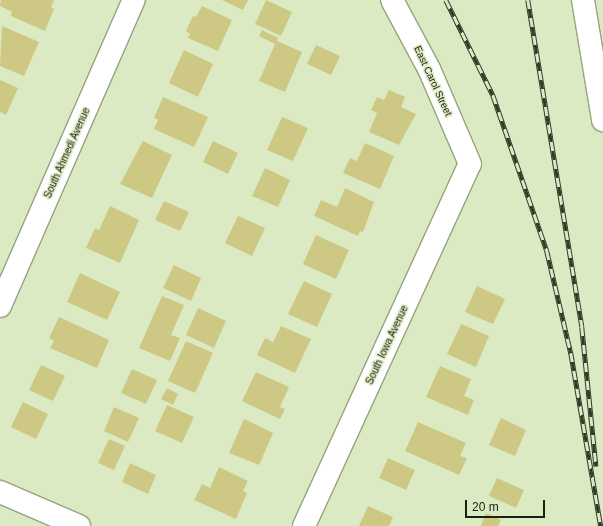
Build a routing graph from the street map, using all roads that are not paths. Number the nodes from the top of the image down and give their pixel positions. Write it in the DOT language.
graph roads {
  1 [pos="134,0"];
  2 [pos="392,0"];
  3 [pos="583,0"];
  4 [pos="603,120"];
  5 [pos="470,164"];
  6 [pos="0,306"];
  7 [pos="0,492"];
  8 [pos="79,526"];
  9 [pos="304,526"];
  1 -- 6 [label="street, South Ahmedi Avenue"];
  2 -- 5 [label="street, East Carol Street"];
  3 -- 4 [label="street"];
  5 -- 9 [label="street, South Iowa Avenue"];
  7 -- 8 [label="street"];
}
